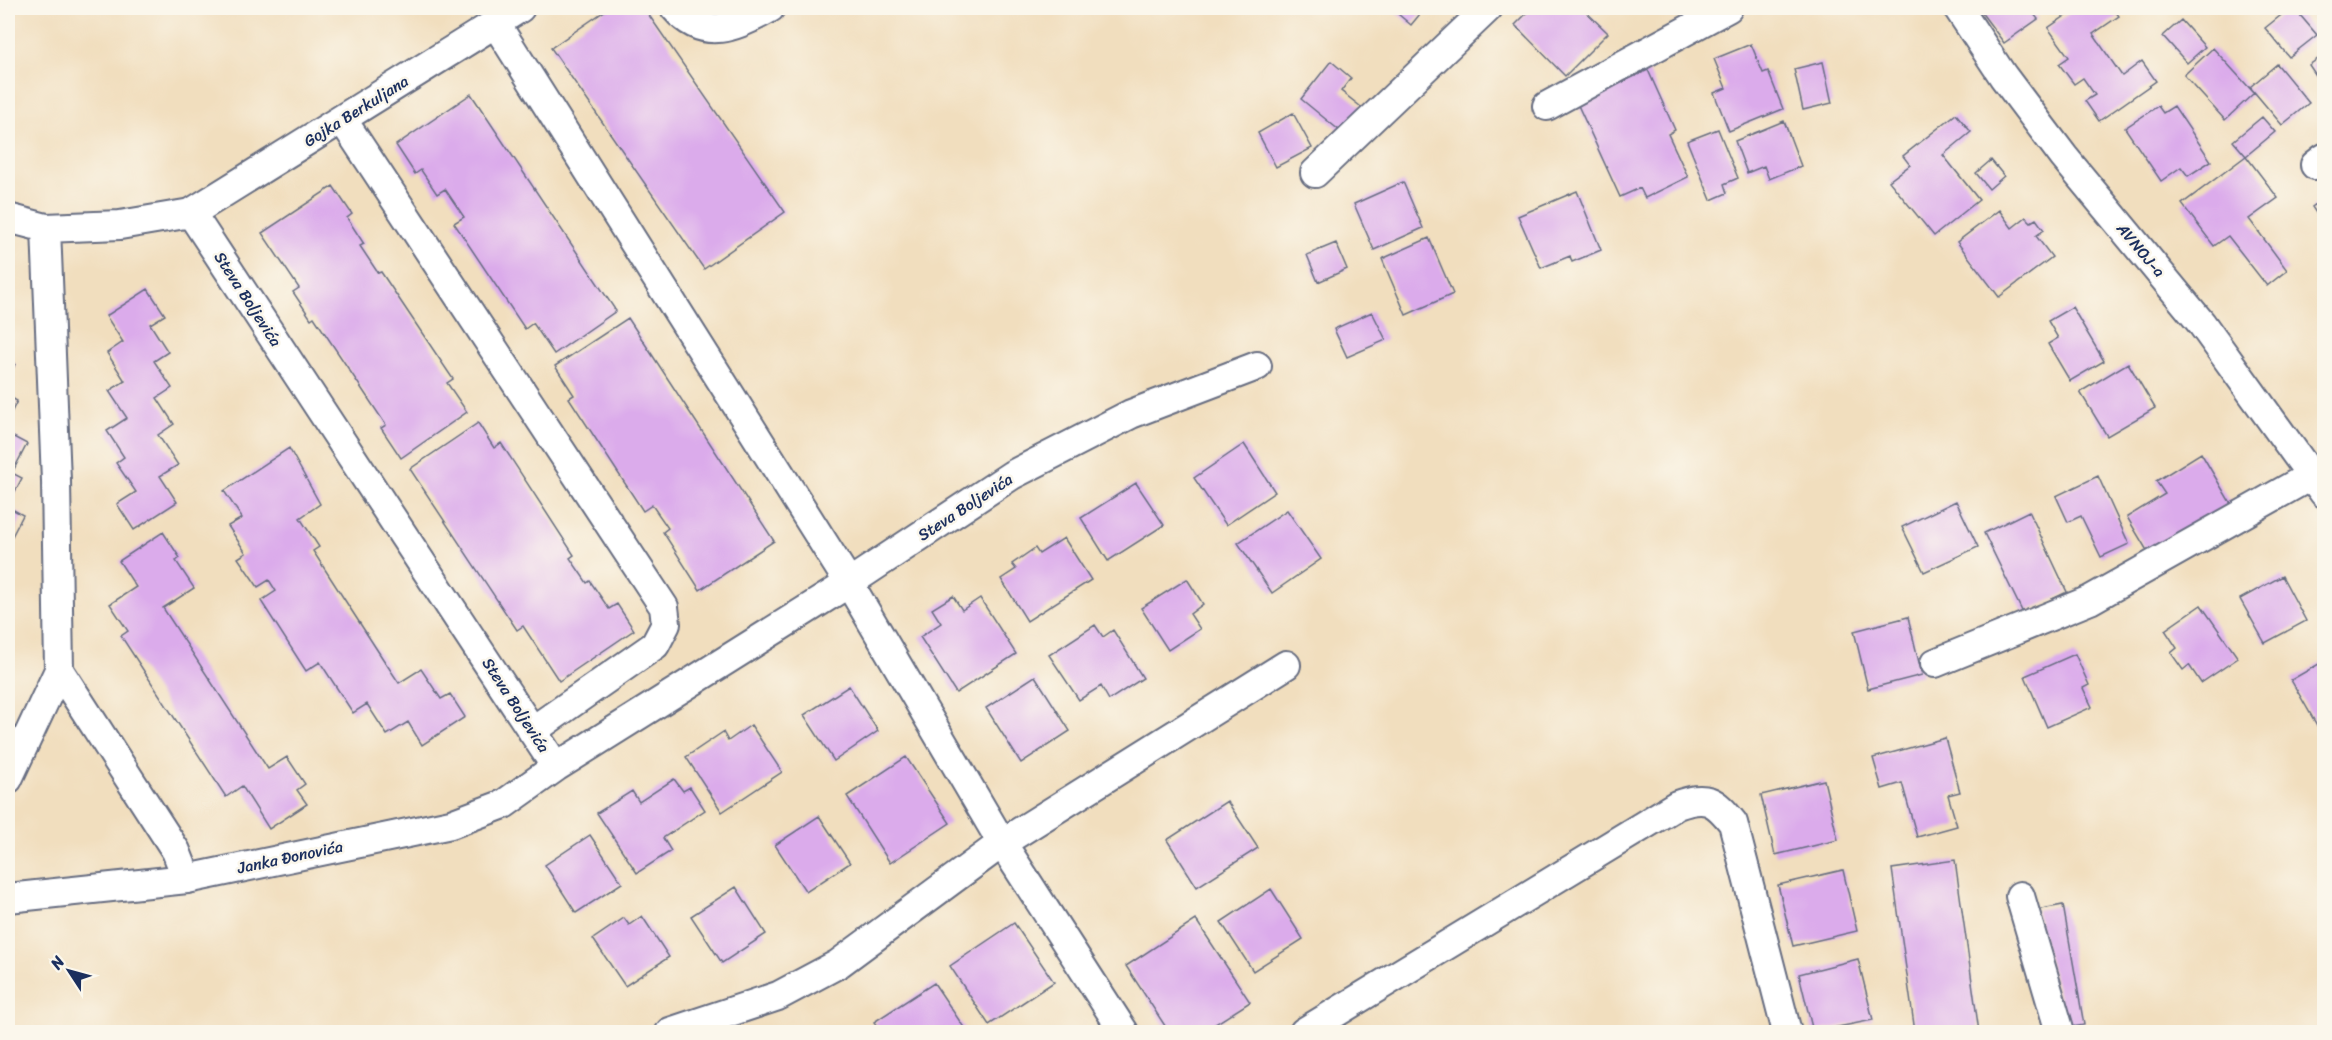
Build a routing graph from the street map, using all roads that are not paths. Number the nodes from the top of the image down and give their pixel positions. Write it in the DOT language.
graph roads {
  1 [pos="520,8"];
  2 [pos="675,8"];
  3 [pos="770,8"];
  4 [pos="1488,8"];
  5 [pos="1728,8"];
  6 [pos="1958,8"];
  7 [pos="496,24"];
  8 [pos="1547,106"];
  9 [pos="342,119"];
  10 [pos="1315,173"];
  11 [pos="191,213"];
  12 [pos="8,218"];
  13 [pos="46,228"];
  14 [pos="1257,366"];
  15 [pos="2318,484"];
  16 [pos="849,583"];
  17 [pos="1935,663"];
  18 [pos="1286,665"];
  19 [pos="59,670"];
  20 [pos="532,731"];
  21 [pos="556,767"];
  22 [pos="8,779"];
  23 [pos="1002,843"];
  24 [pos="187,879"];
  25 [pos="2020,896"];
  26 [pos="8,898"];
  27 [pos="670,1032"];
  28 [pos="1124,1032"];
  29 [pos="1304,1032"];
  30 [pos="1787,1032"];
  31 [pos="2060,1032"];
  1 -- 7 [label="street, Gojka Berkuljana"];
  2 -- 3 [label="street"];
  4 -- 10 [label="street"];
  5 -- 8 [label="street"];
  6 -- 15 [label="street, AVNOJ-a"];
  7 -- 9 [label="street, Gojka Berkuljana"];
  7 -- 16 [label="street"];
  9 -- 11 [label="street, Gojka Berkuljana"];
  9 -- 20 [label="street"];
  11 -- 13 [label="street"];
  11 -- 20 [label="street, Steva Boljevića"];
  12 -- 13 [label="street"];
  13 -- 19 [label="street"];
  14 -- 16 [label="street, Steva Boljevića"];
  15 -- 17 [label="street"];
  16 -- 21 [label="street, Steva Boljevića"];
  16 -- 23 [label="street"];
  18 -- 23 [label="street"];
  19 -- 22 [label="street"];
  19 -- 24 [label="street"];
  20 -- 21 [label="street, Steva Boljevića"];
  21 -- 24 [label="street, Janka Đonovića"];
  23 -- 27 [label="street"];
  23 -- 28 [label="street"];
  24 -- 26 [label="street, Janka Đonovića"];
  25 -- 31 [label="street"];
  29 -- 30 [label="street"];
}
